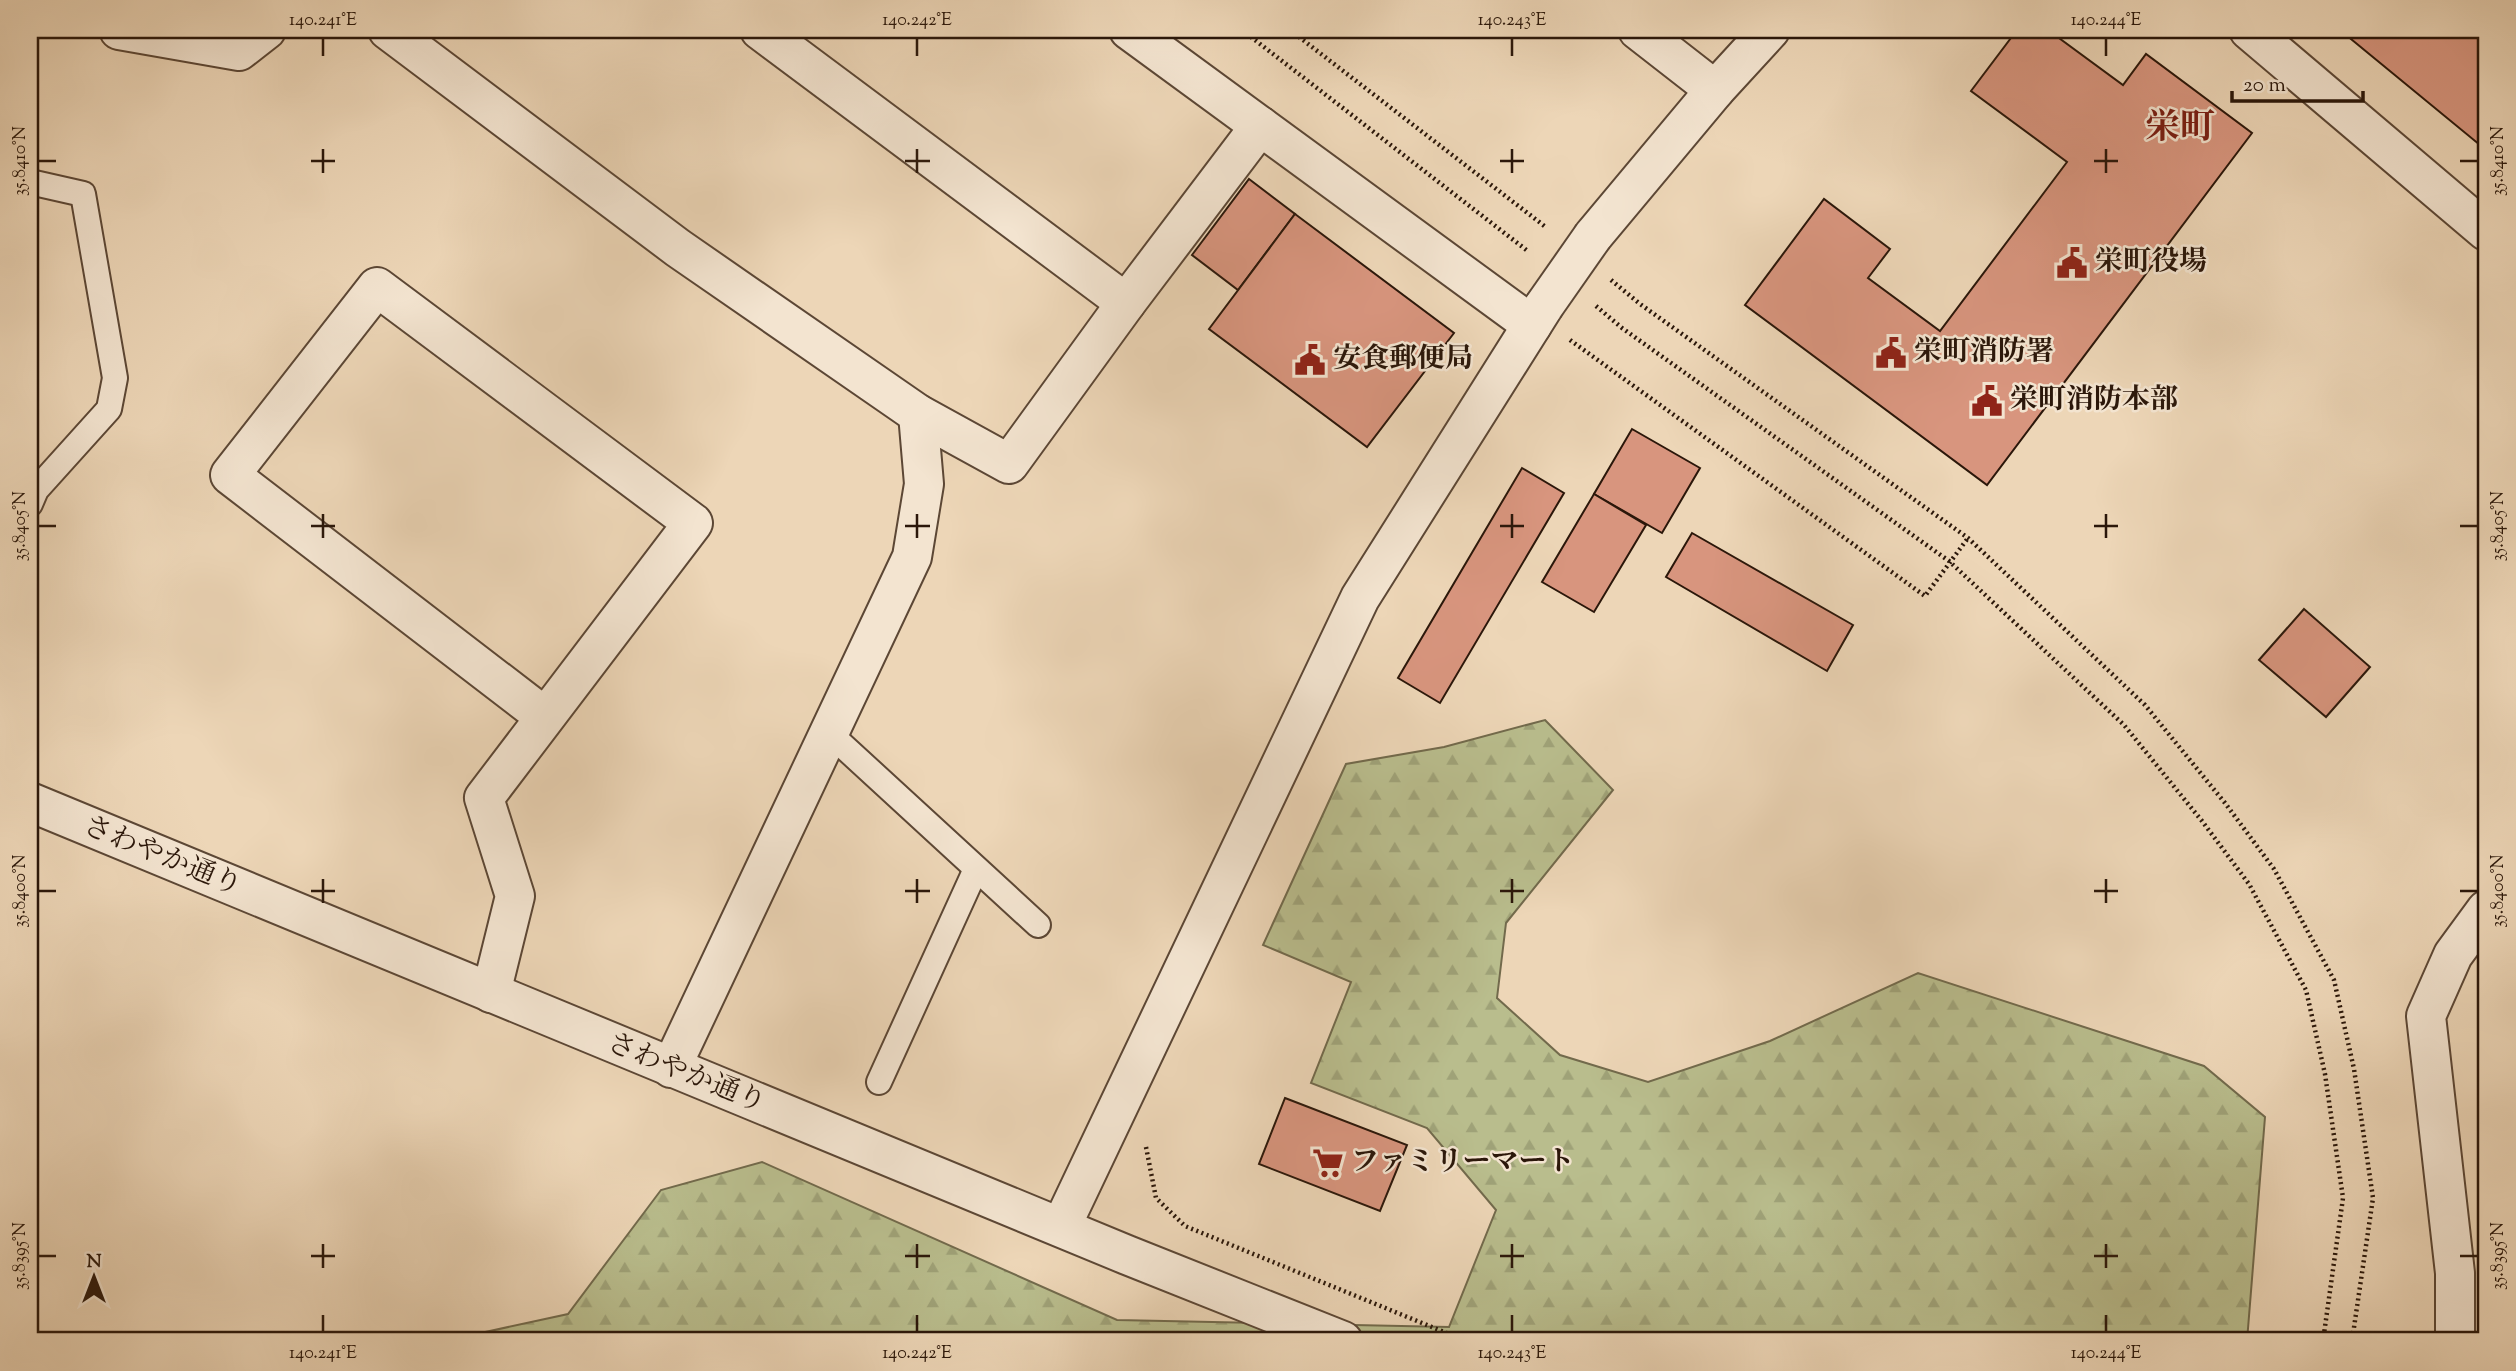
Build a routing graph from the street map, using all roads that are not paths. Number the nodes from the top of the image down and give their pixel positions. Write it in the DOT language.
graph roads {
  1 [pos="119,30"];
  2 [pos="266,30"];
  3 [pos="388,30"];
  4 [pos="760,30"];
  5 [pos="1129,30"];
  6 [pos="1638,30"];
  7 [pos="1770,30"];
  8 [pos="2249,30"];
  9 [pos="1715,90"];
  10 [pos="1260,126"];
  11 [pos="30,182"];
  12 [pos="2486,231"];
  13 [pos="1126,303"];
  14 [pos="1538,316"];
  15 [pos="918,414"];
  16 [pos="30,504"];
  17 [pos="545,717"];
  18 [pos="829,733"];
  19 [pos="30,802"];
  20 [pos="976,869"];
  21 [pos="2486,910"];
  22 [pos="1038,925"];
  23 [pos="491,993"];
  24 [pos="671,1068"];
  25 [pos="879,1082"];
  26 [pos="1061,1227"];
  27 [pos="2449,1334"];
  28 [pos="1343,1341"];
  1 -- 2 [label="street"];
  3 -- 15 [label="street"];
  4 -- 13 [label="street"];
  5 -- 10 [label="street"];
  6 -- 9 [label="street"];
  7 -- 9 [label="street"];
  8 -- 12 [label="street"];
  9 -- 14 [label="street, bridge"];
  10 -- 13 [label="street"];
  10 -- 14 [label="street"];
  11 -- 16 [label="lane"];
  13 -- 15 [label="street"];
  14 -- 26 [label="street"];
  15 -- 18 [label="street"];
  17 -- 17 [label="street"];
  17 -- 23 [label="street"];
  18 -- 20 [label="lane"];
  18 -- 24 [label="street"];
  19 -- 23 [label="street, さわやか通り"];
  20 -- 22 [label="lane"];
  20 -- 25 [label="lane"];
  21 -- 27 [label="street"];
  23 -- 24 [label="street, さわやか通り"];
  24 -- 26 [label="street, さわやか通り"];
  26 -- 28 [label="street, さわやか通り"];
}
